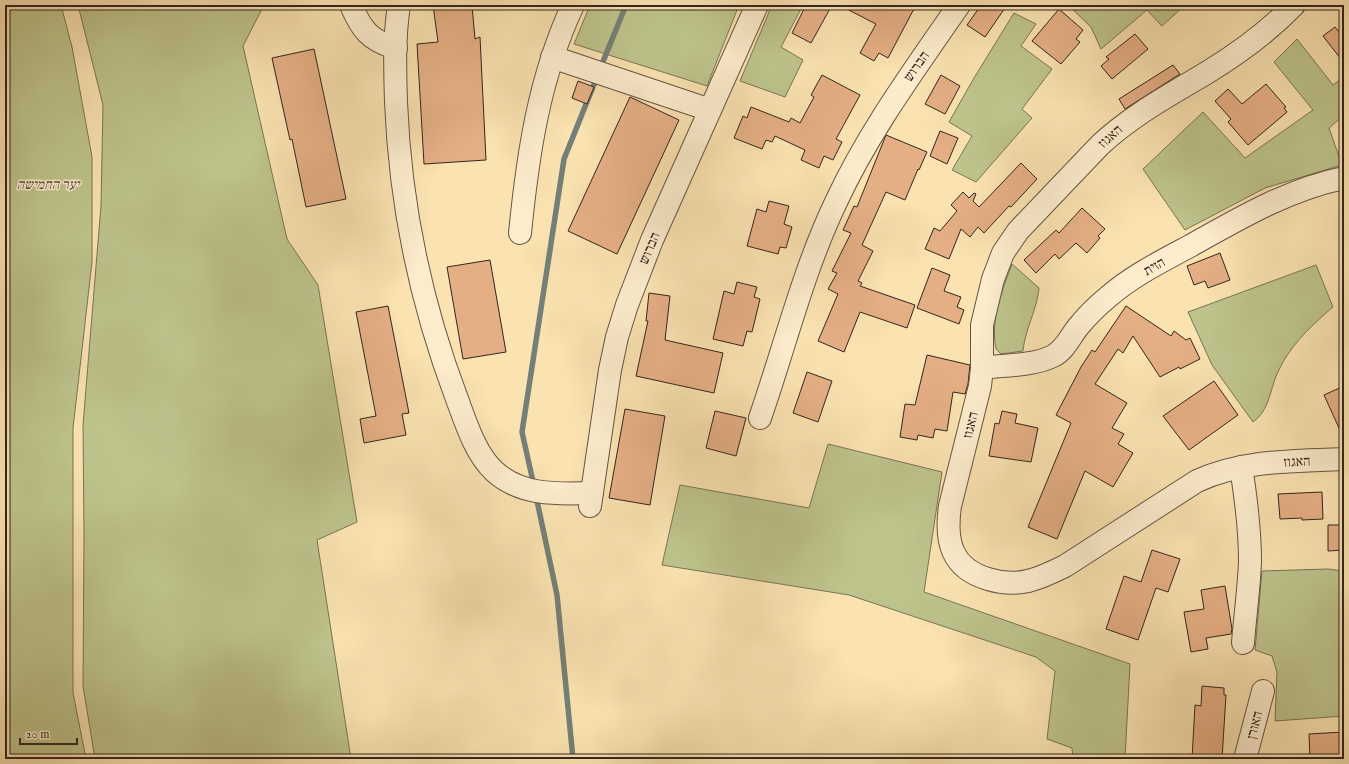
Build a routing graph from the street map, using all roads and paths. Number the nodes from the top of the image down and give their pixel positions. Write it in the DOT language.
graph roads {
  1 [pos="351,5"];
  2 [pos="399,5"];
  3 [pos="573,5"];
  4 [pos="756,5"];
  5 [pos="959,5"];
  6 [pos="1294,5"];
  7 [pos="396,48"];
  8 [pos="552,57"];
  9 [pos="710,110"];
  10 [pos="1344,178"];
  11 [pos="520,233"];
  12 [pos="982,368"];
  13 [pos="760,418"];
  14 [pos="1344,459"];
  15 [pos="1241,467"];
  16 [pos="1243,643"];
  17 [pos="1263,691"];
  18 [pos="1245,759"];
  1 -- 7 [label="street"];
  2 -- 7 [label="street"];
  3 -- 8 [label="street"];
  4 -- 9 [label="street, הברוש"];
  5 -- 13 [label="street, הברוש"];
  6 -- 12 [label="street, האגוז"];
  7 -- 9 [label="street, הברוש"];
  8 -- 9 [label="street"];
  8 -- 11 [label="street"];
  10 -- 12 [label="street, הזית"];
  12 -- 15 [label="street, האגוז"];
  14 -- 15 [label="street, האגוז"];
  15 -- 16 [label="street"];
  17 -- 18 [label="street, האורן"];
}
